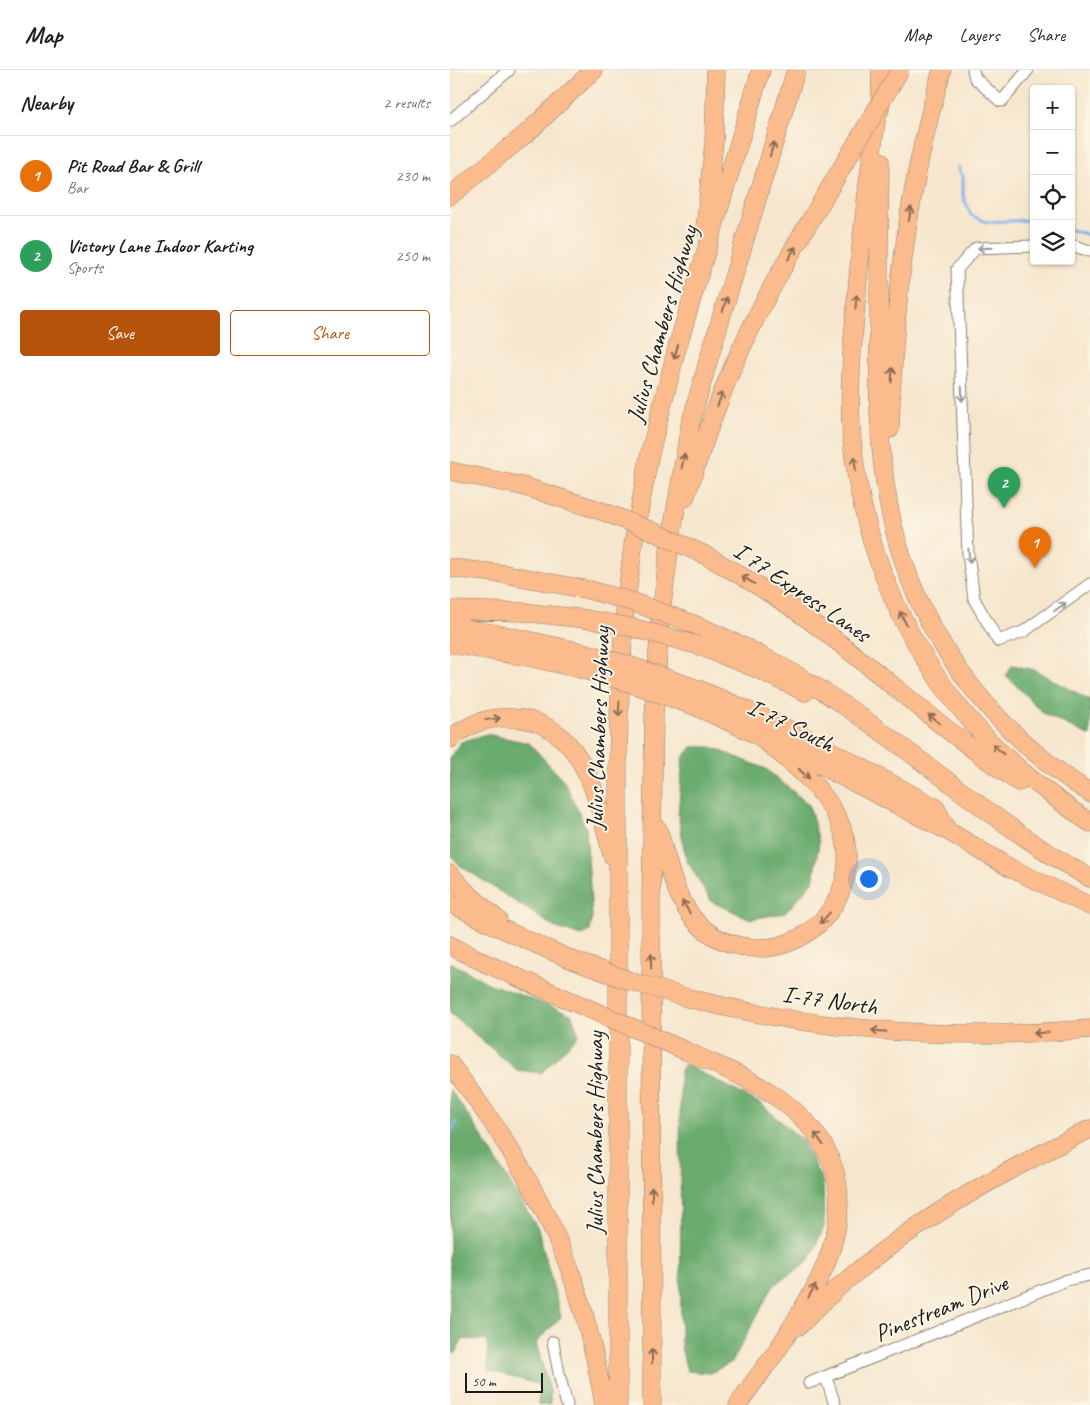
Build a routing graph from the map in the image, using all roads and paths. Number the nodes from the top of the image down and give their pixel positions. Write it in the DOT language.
graph roads {
  1 [pos="508,70"];
  2 [pos="594,70"];
  3 [pos="716,70"];
  4 [pos="762,70"];
  5 [pos="796,70"];
  6 [pos="881,70"];
  7 [pos="900,70"];
  8 [pos="942,70"];
  9 [pos="972,70"];
  10 [pos="1028,70"];
  11 [pos="880,90"];
  12 [pos="450,121"];
  13 [pos="450,196"];
  14 [pos="1030,246"];
  15 [pos="1075,246"];
  16 [pos="1090,252"];
  17 [pos="700,272"];
  18 [pos="450,471"];
  19 [pos="670,544"];
  20 [pos="899,546"];
  21 [pos="450,568"];
  22 [pos="1090,584"];
  23 [pos="450,610"];
  24 [pos="450,626"];
  25 [pos="450,644"];
  26 [pos="581,661"];
  27 [pos="753,731"];
  28 [pos="450,739"];
  29 [pos="893,740"];
  30 [pos="1090,793"];
  31 [pos="654,813"];
  32 [pos="1090,824"];
  33 [pos="948,832"];
  34 [pos="450,874"];
  35 [pos="1090,878"];
  36 [pos="618,880"];
  37 [pos="450,903"];
  38 [pos="1090,906"];
  39 [pos="515,935"];
  40 [pos="450,945"];
  41 [pos="1090,1029"];
  42 [pos="450,1064"];
  43 [pos="1090,1129"];
  44 [pos="1090,1275"];
  45 [pos="553,1342"];
  46 [pos="778,1348"];
  47 [pos="826,1377"];
  48 [pos="809,1383"];
  49 [pos="567,1405"];
  50 [pos="604,1405"];
  51 [pos="618,1405"];
  52 [pos="652,1405"];
  53 [pos="738,1405"];
  54 [pos="835,1405"];
  1 -- 12 [label="street"];
  2 -- 13 [label="highway"];
  3 -- 17 [label="highway"];
  4 -- 17 [label="highway, Julius Chambers Highway"];
  19 -- 5 [label="highway, one-way"];
  6 -- 11 [label="highway"];
  19 -- 7 [label="highway, one-way, bridge"];
  20 -- 8 [label="highway, one-way"];
  9 -- 10 [label="street"];
  11 -- 20 [label="highway"];
  32 -- 11 [label="highway, one-way"];
  14 -- 22 [label="street, one-way"];
  15 -- 16 [label="street"];
  17 -- 36 [label="highway, Julius Chambers Highway, one-way"];
  32 -- 18 [label="highway, I 77 Express Lanes, one-way, bridge"];
  19 -- 31 [label="highway"];
  20 -- 30 [label="highway"];
  21 -- 29 [label="highway, bridge"];
  23 -- 29 [label="highway, bridge"];
  24 -- 26 [label="highway"];
  25 -- 26 [label="highway, I-77 South"];
  26 -- 27 [label="highway, I-77 South, bridge"];
  26 -- 33 [label="highway, bridge"];
  27 -- 31 [label="highway, one-way"];
  27 -- 33 [label="highway, I-77 South"];
  28 -- 36 [label="highway, one-way"];
  29 -- 35 [label="highway"];
  52 -- 31 [label="highway, one-way"];
  33 -- 38 [label="highway, I-77 South"];
  34 -- 39 [label="highway"];
  36 -- 51 [label="highway, Julius Chambers Highway"];
  37 -- 39 [label="highway"];
  41 -- 39 [label="highway, I-77 North, one-way, bridge"];
  46 -- 40 [label="highway, one-way, bridge"];
  42 -- 50 [label="highway"];
  43 -- 46 [label="highway"];
  44 -- 47 [label="street, Pinestream Drive"];
  45 -- 49 [label="street"];
  46 -- 53 [label="highway"];
  47 -- 48 [label="street, Pinestream Drive"];
  47 -- 54 [label="street"];
}
